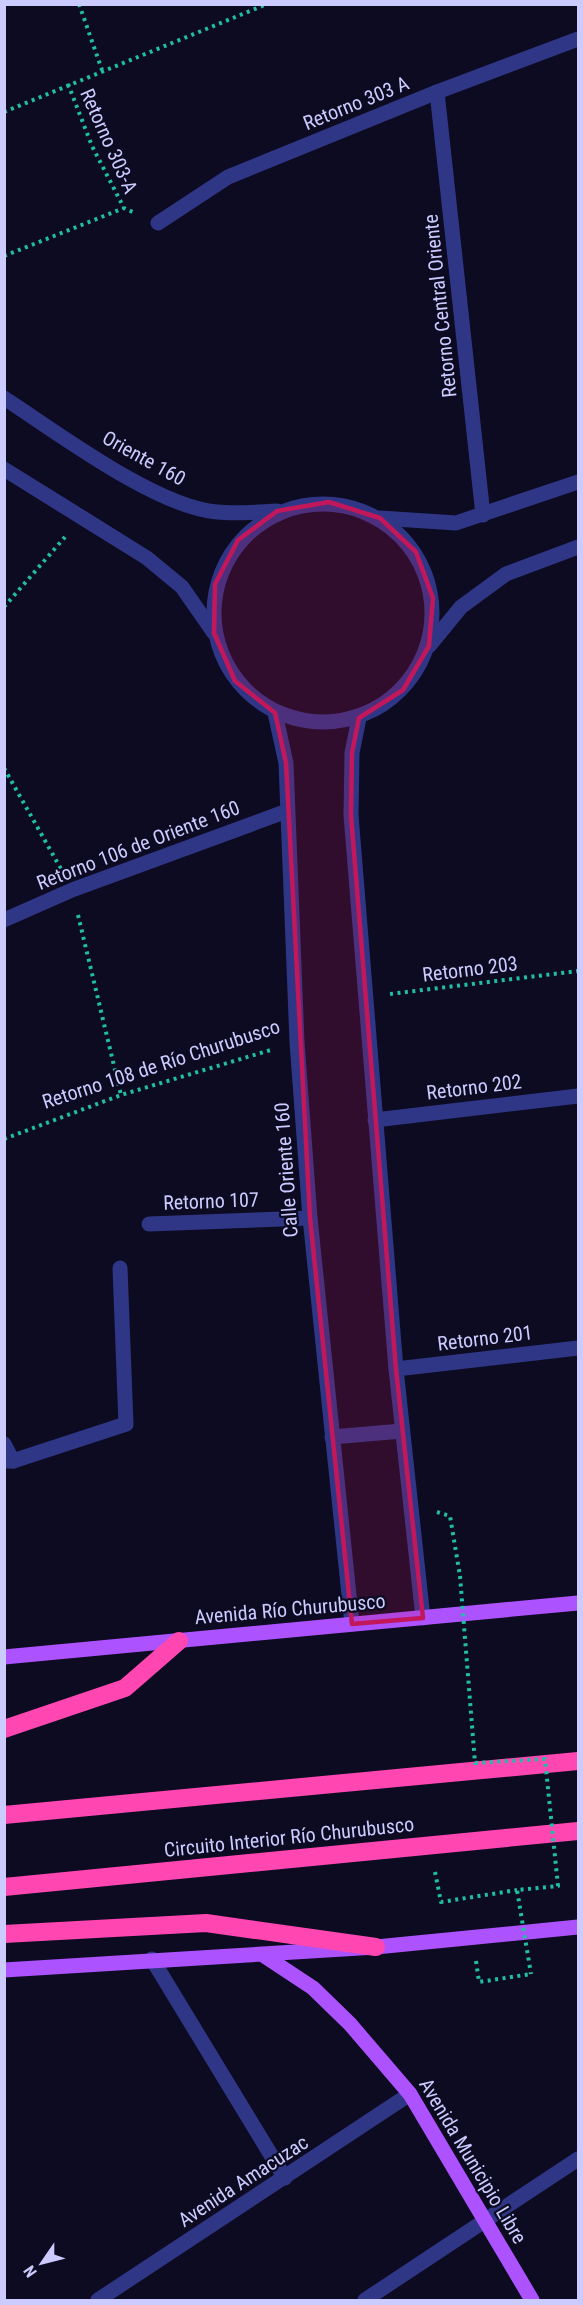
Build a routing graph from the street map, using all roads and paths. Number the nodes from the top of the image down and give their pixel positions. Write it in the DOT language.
graph roads {
  1 [pos="79,4"];
  2 [pos="267,4"];
  3 [pos="579,39"];
  4 [pos="102,70"];
  5 [pos="68,84"];
  6 [pos="437,92"];
  7 [pos="5,111"];
  8 [pos="124,208"];
  9 [pos="158,223"];
  10 [pos="4,256"];
  11 [pos="4,398"];
  12 [pos="4,469"];
  13 [pos="579,482"];
  14 [pos="277,511"];
  15 [pos="483,515"];
  16 [pos="82,518"];
  17 [pos="380,518"];
  18 [pos="579,547"];
  19 [pos="4,607"];
  20 [pos="214,633"];
  21 [pos="429,646"];
  22 [pos="275,713"];
  23 [pos="359,718"];
  24 [pos="4,768"];
  25 [pos="287,811"];
  26 [pos="72,890"];
  27 [pos="4,920"];
  28 [pos="579,971"];
  29 [pos="366,997"];
  30 [pos="297,1042"];
  31 [pos="121,1095"];
  32 [pos="579,1096"];
  33 [pos="375,1120"];
  34 [pos="4,1139"];
  35 [pos="310,1218"];
  36 [pos="149,1224"];
  37 [pos="120,1268"];
  38 [pos="579,1348"];
  39 [pos="396,1369"];
  40 [pos="402,1431"];
  41 [pos="332,1437"];
  42 [pos="4,1443"];
  43 [pos="9,1461"];
  44 [pos="450,1516"];
  45 [pos="579,1603"];
  46 [pos="423,1618"];
  47 [pos="352,1624"];
  48 [pos="179,1641"];
  49 [pos="4,1657"];
  50 [pos="4,1729"];
  51 [pos="579,1761"];
  52 [pos="4,1815"];
  53 [pos="579,1831"];
  54 [pos="4,1887"];
  55 [pos="517,1890"];
  56 [pos="441,1902"];
  57 [pos="579,1927"];
  58 [pos="4,1934"];
  59 [pos="376,1947"];
  60 [pos="263,1955"];
  61 [pos="152,1959"];
  62 [pos="4,1970"];
  63 [pos="478,1982"];
  64 [pos="410,2094"];
  65 [pos="579,2159"];
  66 [pos="285,2178"];
  67 [pos="485,2219"];
  68 [pos="98,2301"];
  69 [pos="365,2301"];
  70 [pos="532,2301"];
  1 -- 4 [label="path"];
  2 -- 4 [label="path"];
  3 -- 6 [label="street, Retorno 303 A"];
  4 -- 5 [label="path"];
  5 -- 7 [label="path"];
  5 -- 8 [label="path, Retorno 303-A"];
  6 -- 9 [label="street, Retorno 303 A"];
  6 -- 15 [label="street, Retorno Central Oriente"];
  8 -- 9 [label="path, Retorno 303-A"];
  8 -- 10 [label="path"];
  11 -- 14 [label="street, Oriente 160"];
  12 -- 16 [label="street"];
  13 -- 15 [label="street"];
  14 -- 17 [label="street, Oriente 160"];
  14 -- 20 [label="street"];
  15 -- 17 [label="street"];
  16 -- 19 [label="path"];
  16 -- 20 [label="street"];
  17 -- 21 [label="street"];
  18 -- 21 [label="street"];
  20 -- 22 [label="street"];
  21 -- 23 [label="street"];
  22 -- 23 [label="street"];
  22 -- 25 [label="street, Calle Oriente 160"];
  23 -- 29 [label="street"];
  24 -- 26 [label="path"];
  25 -- 26 [label="street, Retorno 106 de Oriente 160"];
  25 -- 30 [label="street, Calle Oriente 160"];
  26 -- 27 [label="street, Retorno 106 de Oriente 160"];
  26 -- 31 [label="path"];
  28 -- 29 [label="path, Retorno 203"];
  29 -- 33 [label="street"];
  30 -- 31 [label="path, Retorno 108 de Río Churubusco"];
  30 -- 35 [label="street, Calle Oriente 160"];
  31 -- 34 [label="path, Retorno 108 de Río Churubusco"];
  32 -- 33 [label="street, Retorno 202"];
  33 -- 39 [label="street"];
  35 -- 36 [label="street, Retorno 107"];
  35 -- 41 [label="street, Calle Oriente 160"];
  37 -- 43 [label="street"];
  38 -- 39 [label="street, Retorno 201"];
  39 -- 40 [label="street"];
  40 -- 41 [label="street"];
  40 -- 46 [label="street"];
  41 -- 47 [label="street, Calle Oriente 160"];
  42 -- 43 [label="street"];
  44 -- 55 [label="path, bridge"];
  45 -- 46 [label="main road, Avenida Río Churubusco"];
  46 -- 47 [label="main road, Avenida Río Churubusco"];
  47 -- 48 [label="main road, Avenida Río Churubusco"];
  48 -- 49 [label="main road, Avenida Río Churubusco"];
  48 -- 50 [label="highway"];
  51 -- 52 [label="highway"];
  53 -- 54 [label="highway, Circuito Interior Río Churubusco"];
  55 -- 56 [label="path"];
  55 -- 63 [label="path, bridge"];
  57 -- 59 [label="main road"];
  58 -- 59 [label="highway"];
  59 -- 60 [label="main road"];
  60 -- 61 [label="main road"];
  60 -- 64 [label="main road, Avenida Municipio Libre"];
  61 -- 62 [label="main road"];
  61 -- 66 [label="street"];
  64 -- 66 [label="street, Avenida Amacuzac"];
  64 -- 67 [label="main road, Avenida Municipio Libre"];
  65 -- 67 [label="street"];
  66 -- 68 [label="street, Avenida Amacuzac"];
  67 -- 69 [label="street"];
  67 -- 70 [label="main road, Avenida Municipio Libre"];
}
